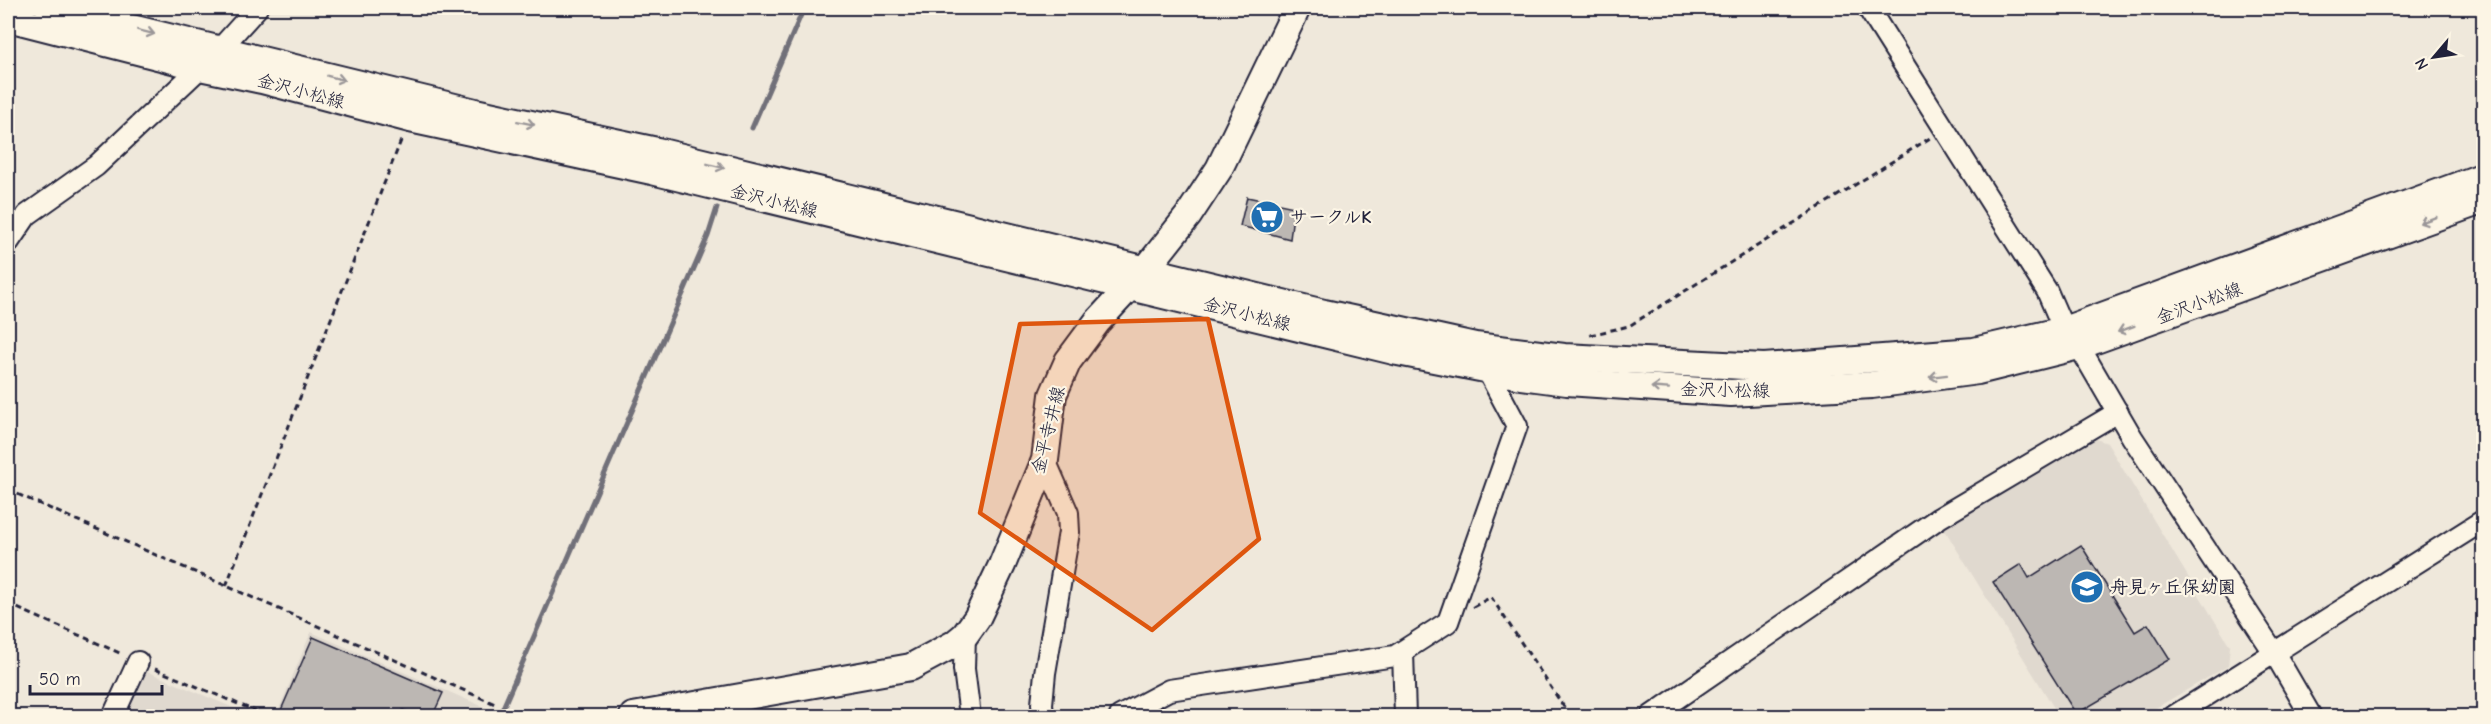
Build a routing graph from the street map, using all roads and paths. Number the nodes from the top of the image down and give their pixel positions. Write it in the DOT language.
graph roads {
  1 [pos="49,8"];
  2 [pos="257,8"];
  3 [pos="1297,8"];
  4 [pos="1868,8"];
  5 [pos="8,18"];
  6 [pos="209,59"];
  7 [pos="410,119"];
  8 [pos="1944,129"];
  9 [pos="2484,176"];
  10 [pos="2484,200"];
  11 [pos="27,215"];
  12 [pos="8,219"];
  13 [pos="8,243"];
  14 [pos="1138,277"];
  15 [pos="1586,336"];
  16 [pos="2072,338"];
  17 [pos="1486,368"];
  18 [pos="2118,412"];
  19 [pos="1045,460"];
  20 [pos="8,490"];
  21 [pos="2484,520"];
  22 [pos="226,586"];
  23 [pos="1448,622"];
  24 [pos="965,635"];
  25 [pos="1402,652"];
  26 [pos="2275,654"];
  27 [pos="138,662"];
  28 [pos="495,704"];
  29 [pos="1140,712"];
  30 [pos="113,717"];
  31 [pos="633,717"];
  32 [pos="970,717"];
  33 [pos="1043,717"];
  34 [pos="1120,717"];
  35 [pos="1405,717"];
  36 [pos="1570,717"];
  37 [pos="1651,717"];
  38 [pos="2174,717"];
  39 [pos="2311,717"];
  1 -- 6 [label="main road, 金沢小松線, one-way"];
  2 -- 6 [label="street"];
  3 -- 14 [label="main road, 金平寺井線"];
  4 -- 8 [label="street"];
  5 -- 6 [label="main road, 金沢小松線"];
  6 -- 7 [label="main road, 金沢小松線"];
  6 -- 11 [label="street"];
  6 -- 14 [label="main road, 金沢小松線, one-way"];
  7 -- 14 [label="main road, 金沢小松線"];
  7 -- 22 [label="path"];
  8 -- 15 [label="path"];
  8 -- 16 [label="street"];
  9 -- 16 [label="main road, 金沢小松線"];
  10 -- 16 [label="main road, 金沢小松線, one-way"];
  11 -- 12 [label="street"];
  11 -- 13 [label="street"];
  14 -- 16 [label="main road, 金沢小松線"];
  14 -- 17 [label="main road, 金沢小松線"];
  14 -- 19 [label="main road, 金平寺井線"];
  16 -- 17 [label="main road, 金沢小松線, one-way"];
  16 -- 18 [label="street"];
  17 -- 23 [label="street"];
  18 -- 26 [label="street"];
  18 -- 37 [label="street"];
  19 -- 24 [label="main road, 金平寺井線"];
  19 -- 33 [label="street"];
  20 -- 22 [label="path"];
  21 -- 26 [label="street"];
  22 -- 28 [label="path"];
  23 -- 25 [label="street"];
  23 -- 36 [label="path"];
  24 -- 31 [label="main road, 金平寺井線"];
  24 -- 32 [label="street"];
  25 -- 29 [label="street"];
  25 -- 35 [label="street"];
  26 -- 38 [label="street"];
  26 -- 39 [label="street"];
  27 -- 30 [label="street"];
  29 -- 34 [label="street"];
}
